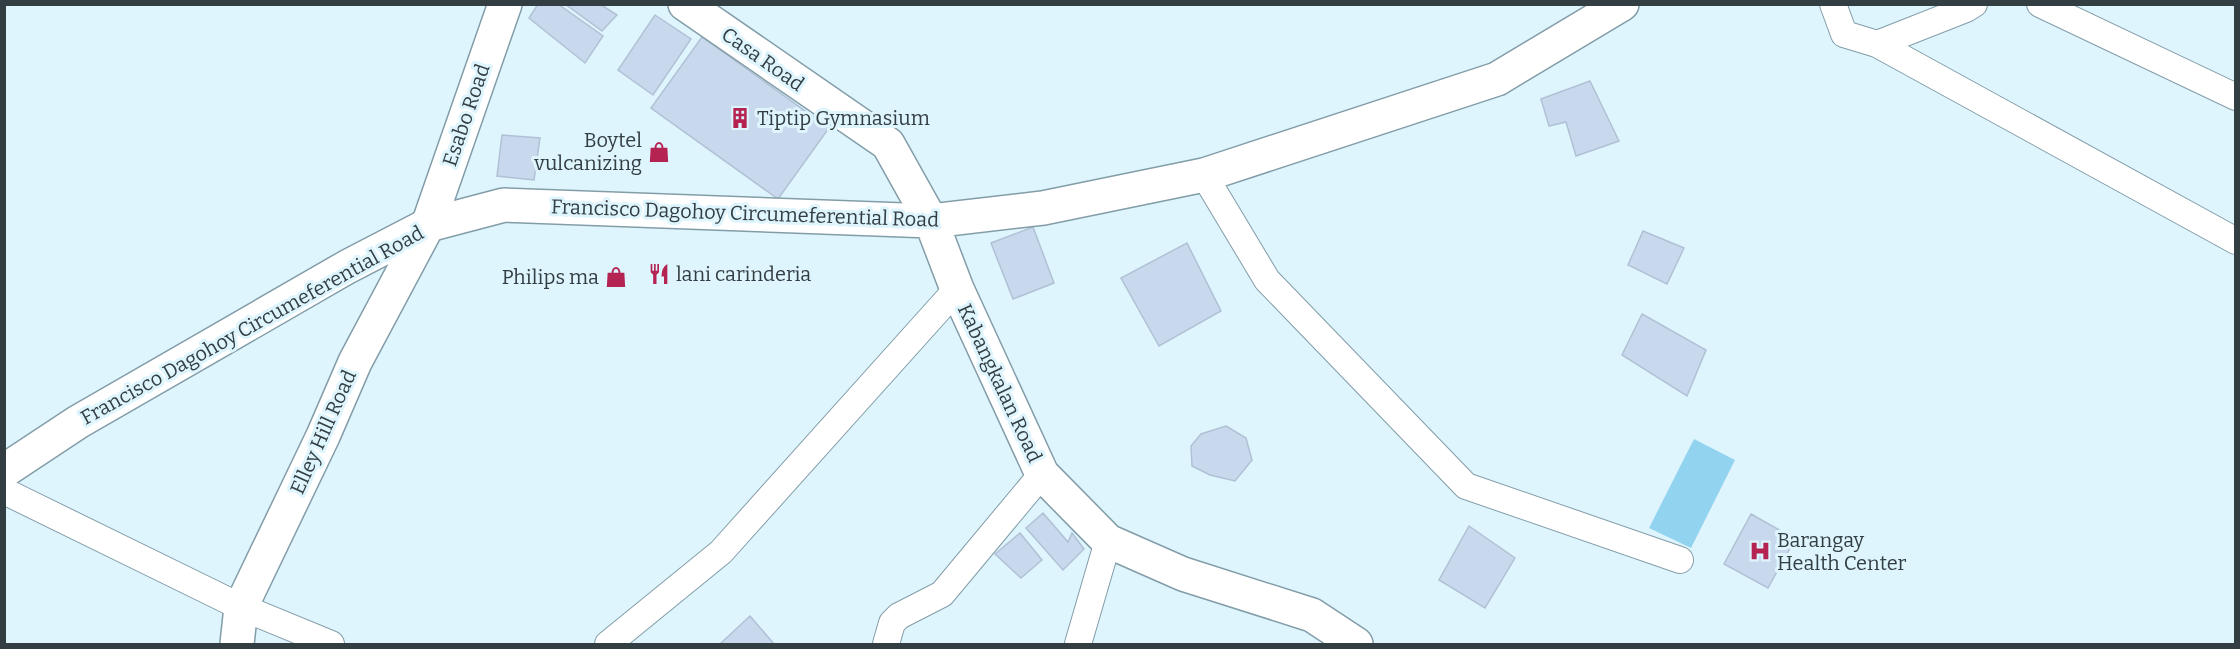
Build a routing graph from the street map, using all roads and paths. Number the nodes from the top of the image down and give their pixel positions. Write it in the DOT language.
graph roads {
  1 [pos="505,4"];
  2 [pos="685,4"];
  3 [pos="1622,4"];
  4 [pos="1833,4"];
  5 [pos="1974,4"];
  6 [pos="2040,4"];
  7 [pos="1877,45"];
  8 [pos="2235,97"];
  9 [pos="1204,175"];
  10 [pos="931,221"];
  11 [pos="428,225"];
  12 [pos="2235,241"];
  13 [pos="957,289"];
  14 [pos="4,471"];
  15 [pos="1042,474"];
  16 [pos="4,491"];
  17 [pos="1108,541"];
  18 [pos="1680,560"];
  19 [pos="241,607"];
  20 [pos="237,645"];
  21 [pos="331,645"];
  22 [pos="608,645"];
  23 [pos="886,645"];
  24 [pos="1078,645"];
  25 [pos="1356,645"];
  1 -- 11 [label="main road, Esabo Road"];
  2 -- 10 [label="main road, Casa Road"];
  3 -- 9 [label="main road, Francisco Dagohoy Circumeferential Road"];
  4 -- 7 [label="street"];
  5 -- 7 [label="street"];
  6 -- 8 [label="street"];
  7 -- 12 [label="street"];
  9 -- 10 [label="main road, Francisco Dagohoy Circumeferential Road"];
  9 -- 18 [label="street"];
  10 -- 11 [label="main road, Francisco Dagohoy Circumeferential Road"];
  10 -- 13 [label="main road, Kabangkalan Road"];
  11 -- 14 [label="main road, Francisco Dagohoy Circumeferential Road"];
  11 -- 19 [label="main road, Elley Hill Road"];
  13 -- 15 [label="main road, Kabangkalan Road"];
  13 -- 22 [label="street"];
  15 -- 17 [label="main road, Kabangkalan Road"];
  15 -- 23 [label="street"];
  16 -- 19 [label="street"];
  17 -- 24 [label="street"];
  17 -- 25 [label="main road, Kabangkalan Road"];
  19 -- 20 [label="main road, Elley Hill Road"];
  19 -- 21 [label="street"];
}
